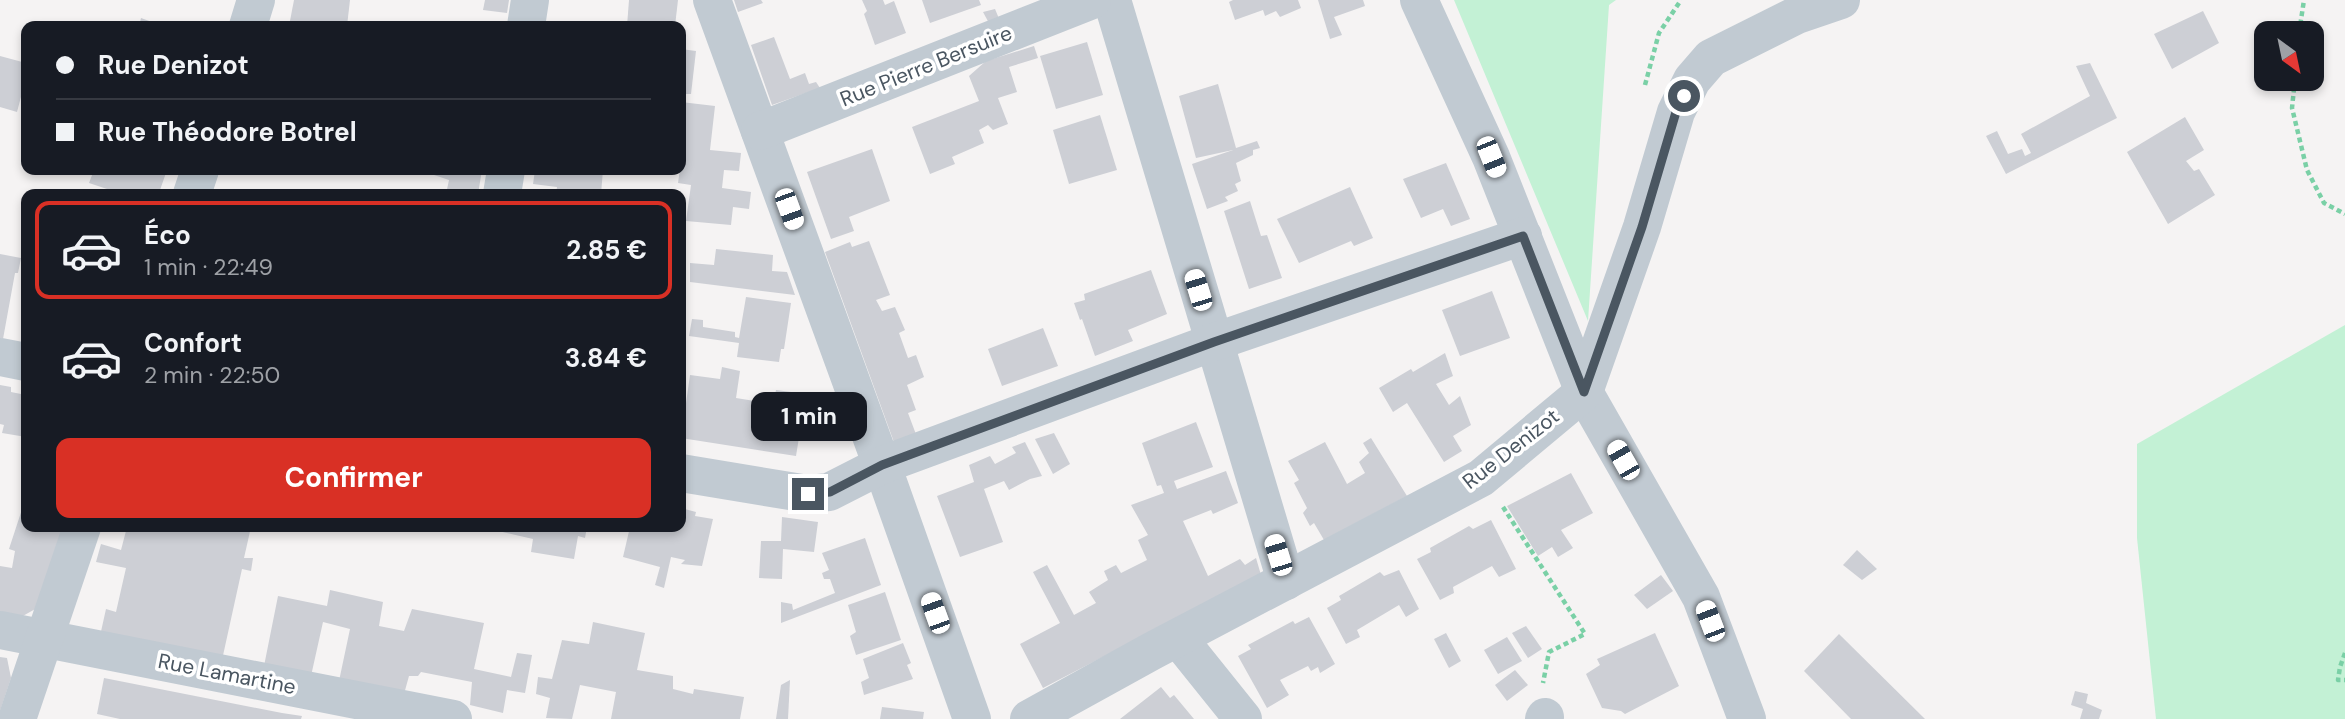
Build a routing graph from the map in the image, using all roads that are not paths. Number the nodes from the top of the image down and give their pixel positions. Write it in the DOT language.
graph roads {
  1 [pos="256,0"];
  2 [pos="530,0"];
  3 [pos="712,0"];
  4 [pos="1092,0"];
  5 [pos="1112,0"];
  6 [pos="1419,0"];
  7 [pos="1841,0"];
  8 [pos="250,21"];
  9 [pos="527,21"];
  10 [pos="760,131"];
  11 [pos="1523,236"];
  12 [pos="1214,342"];
  13 [pos="0,357"];
  14 [pos="21,361"];
  15 [pos="1584,392"];
  16 [pos="882,465"];
  17 [pos="686,474"];
  18 [pos="80,532"];
  19 [pos="1286,581"];
  20 [pos="0,630"];
  21 [pos="44,638"];
  22 [pos="1178,638"];
  23 [pos="17,719"];
  24 [pos="453,719"];
  25 [pos="972,719"];
  26 [pos="1029,719"];
  27 [pos="1243,719"];
  28 [pos="1747,719"];
  1 -- 8 [label="street"];
  2 -- 9 [label="street"];
  3 -- 10 [label="street"];
  4 -- 10 [label="street, Rue Pierre Bersuire"];
  5 -- 12 [label="street"];
  6 -- 11 [label="street"];
  7 -- 15 [label="street"];
  10 -- 16 [label="street"];
  11 -- 12 [label="street"];
  11 -- 15 [label="street"];
  12 -- 16 [label="street"];
  12 -- 19 [label="street"];
  13 -- 14 [label="street"];
  15 -- 19 [label="street, Rue Denizot"];
  15 -- 28 [label="street"];
  16 -- 17 [label="street"];
  16 -- 25 [label="street"];
  18 -- 21 [label="street"];
  19 -- 22 [label="street, Rue Denizot"];
  20 -- 21 [label="street, Rue Lamartine"];
  21 -- 23 [label="street"];
  21 -- 24 [label="street, Rue Lamartine"];
  22 -- 26 [label="street, Rue Denizot"];
  22 -- 27 [label="street"];
}
